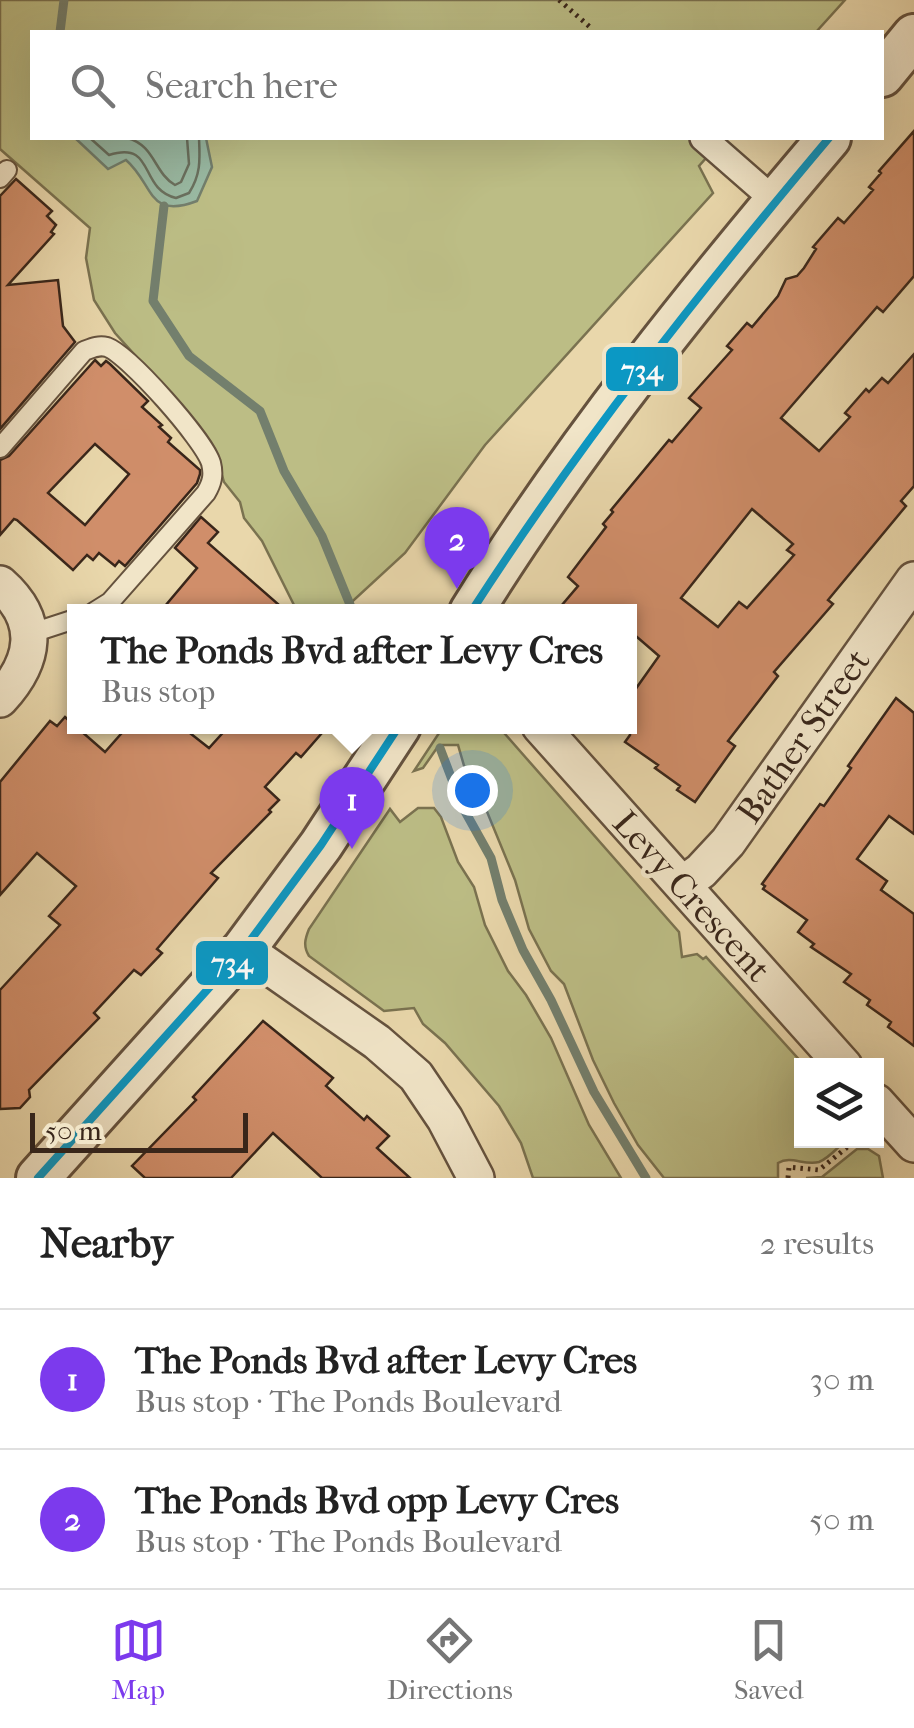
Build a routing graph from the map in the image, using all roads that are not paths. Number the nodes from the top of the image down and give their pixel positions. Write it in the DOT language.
graph roads {
  1 [pos="914,36"];
  2 [pos="884,73"];
  3 [pos="705,140"];
  4 [pos="827,140"];
  5 [pos="776,201"];
  6 [pos="0,448"];
  7 [pos="914,580"];
  8 [pos="0,584"];
  9 [pos="107,604"];
  10 [pos="477,604"];
  11 [pos="67,620"];
  12 [pos="29,634"];
  13 [pos="0,700"];
  14 [pos="395,734"];
  15 [pos="547,734"];
  16 [pos="683,884"];
  17 [pos="244,949"];
  18 [pos="837,1058"];
  19 [pos="884,1111"];
  20 [pos="914,1144"];
  21 [pos="38,1178"];
  22 [pos="476,1178"];
  1 -- 2 [label="street"];
  3 -- 5 [label="street"];
  4 -- 5 [label="street"];
  5 -- 10 [label="street"];
  6 -- 9 [label="lane"];
  7 -- 16 [label="street, Bather Street"];
  8 -- 12 [label="street"];
  11 -- 12 [label="lane"];
  12 -- 13 [label="street"];
  14 -- 17 [label="street"];
  15 -- 16 [label="street, Levy Crescent"];
  16 -- 18 [label="street, Levy Crescent"];
  17 -- 21 [label="street"];
  17 -- 22 [label="street"];
  19 -- 20 [label="street"];
}
